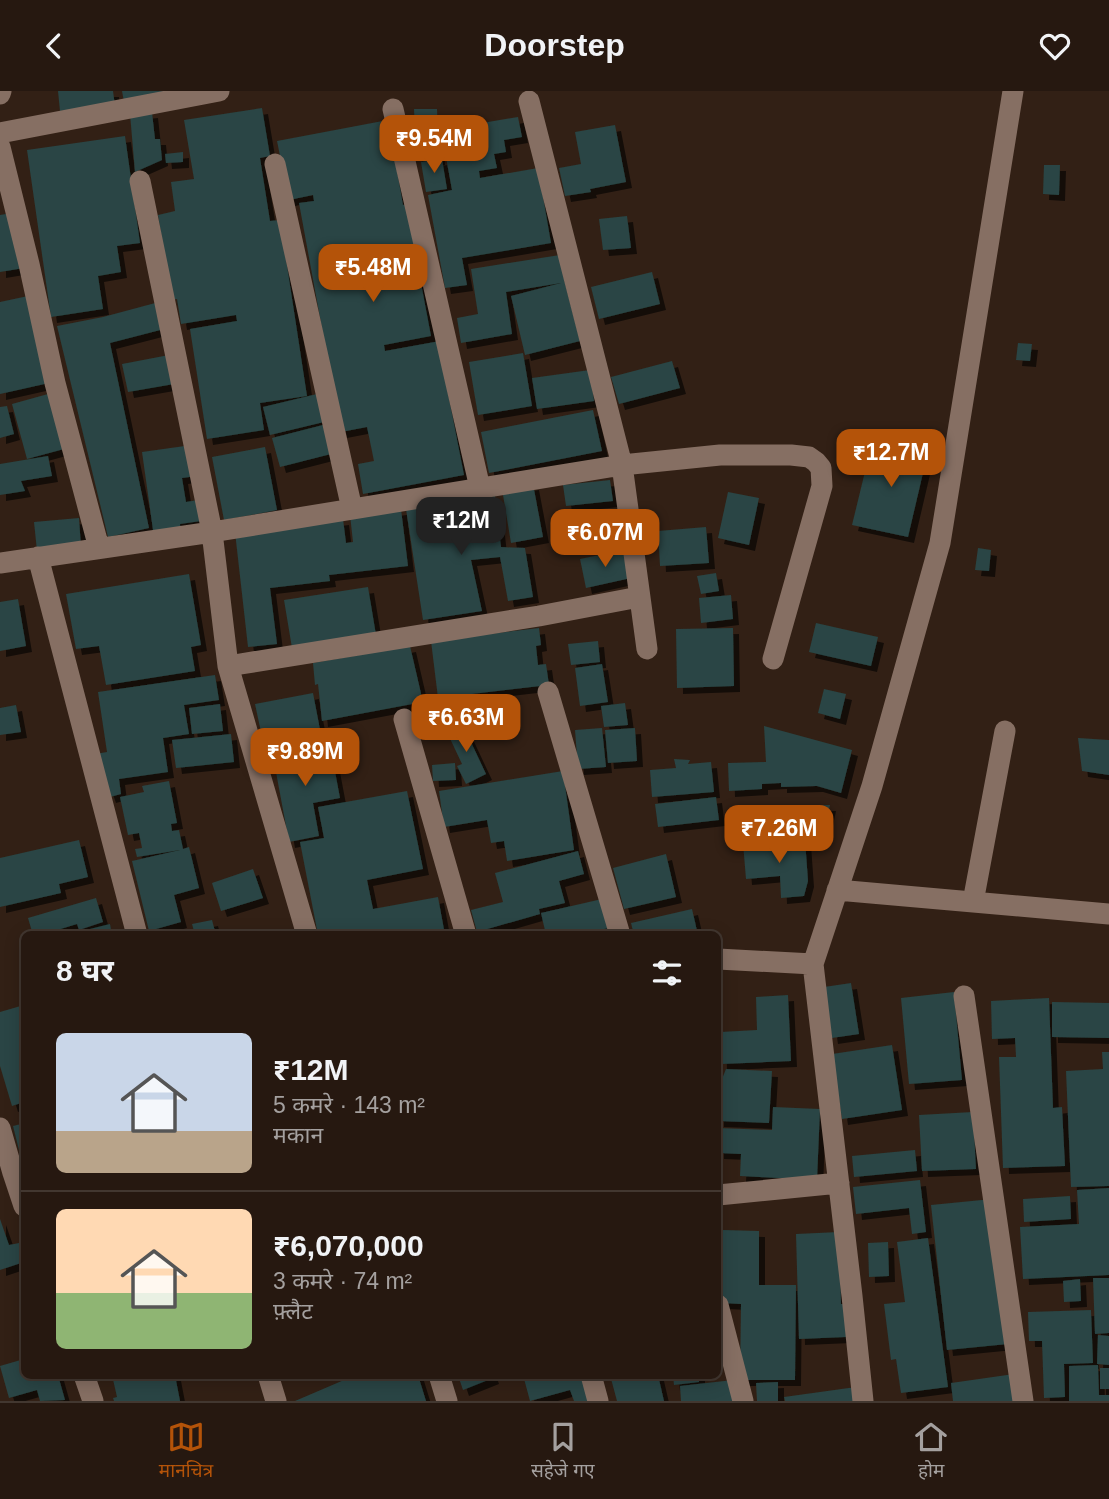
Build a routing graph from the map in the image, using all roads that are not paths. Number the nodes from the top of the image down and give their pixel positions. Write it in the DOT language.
graph roads {
  1 [pos="219,91"];
  2 [pos="1013,91"];
  3 [pos="529,101"];
  4 [pos="393,109"];
  5 [pos="0,133"];
  6 [pos="0,147"];
  7 [pos="275,164"];
  8 [pos="140,181"];
  9 [pos="622,465"];
  10 [pos="480,488"];
  11 [pos="352,509"];
  12 [pos="212,532"];
  13 [pos="99,548"];
  14 [pos="37,557"];
  15 [pos="0,563"];
  16 [pos="639,597"];
  17 [pos="647,649"];
  18 [pos="773,659"];
  19 [pos="228,666"];
  20 [pos="548,692"];
  21 [pos="404,719"];
  22 [pos="1005,731"];
  23 [pos="837,890"];
  24 [pos="973,902"];
  25 [pos="1109,913"];
  26 [pos="137,931"];
  27 [pos="306,931"];
  28 [pos="465,931"];
  29 [pos="619,931"];
  30 [pos="721,958"];
  31 [pos="813,964"];
  32 [pos="964,996"];
  33 [pos="0,1128"];
  34 [pos="19,1171"];
  35 [pos="839,1183"];
  36 [pos="721,1195"];
  37 [pos="721,1317"];
  38 [pos="85,1379"];
  39 [pos="269,1379"];
  40 [pos="440,1379"];
  41 [pos="592,1379"];
  42 [pos="93,1401"];
  43 [pos="276,1401"];
  44 [pos="447,1401"];
  45 [pos="598,1401"];
  46 [pos="743,1401"];
  47 [pos="863,1401"];
  48 [pos="1023,1401"];
  1 -- 5 [label="street"];
  2 -- 23 [label="street"];
  3 -- 9 [label="street"];
  4 -- 10 [label="street"];
  6 -- 13 [label="street"];
  7 -- 11 [label="street"];
  8 -- 12 [label="street"];
  9 -- 10 [label="street"];
  9 -- 16 [label="street"];
  9 -- 18 [label="street"];
  10 -- 11 [label="street"];
  11 -- 12 [label="street"];
  12 -- 13 [label="street"];
  12 -- 19 [label="street"];
  13 -- 14 [label="street"];
  14 -- 15 [label="street"];
  14 -- 26 [label="street"];
  16 -- 17 [label="street"];
  16 -- 19 [label="street"];
  19 -- 27 [label="street"];
  20 -- 29 [label="street"];
  21 -- 28 [label="street"];
  22 -- 24 [label="street"];
  23 -- 24 [label="street"];
  23 -- 31 [label="street"];
  24 -- 25 [label="street"];
  30 -- 31 [label="street"];
  31 -- 35 [label="street"];
  32 -- 48 [label="street"];
  33 -- 34 [label="street"];
  35 -- 36 [label="street"];
  35 -- 47 [label="street"];
  37 -- 46 [label="street"];
  38 -- 42 [label="street"];
  39 -- 43 [label="street"];
  40 -- 44 [label="street"];
  41 -- 45 [label="street"];
}
